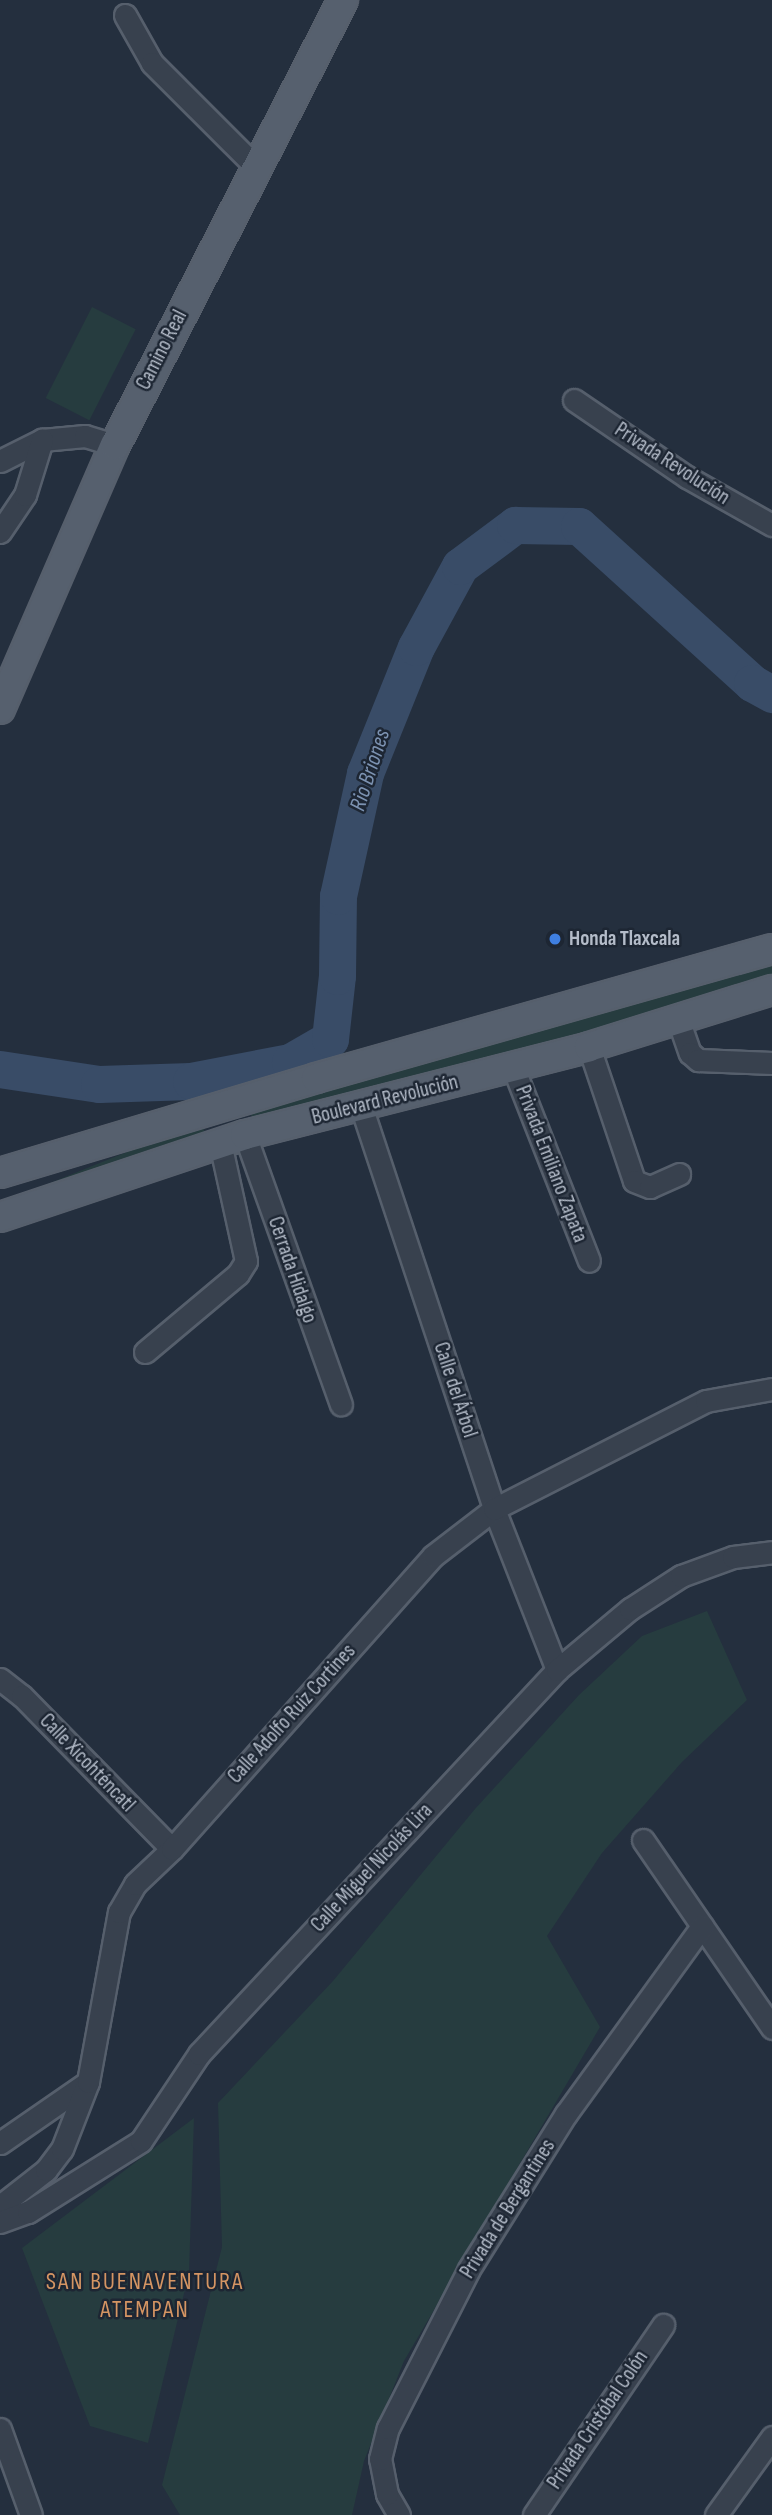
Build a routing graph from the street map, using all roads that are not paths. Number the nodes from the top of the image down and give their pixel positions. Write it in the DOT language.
graph roads {
  1 [pos="341,1"];
  2 [pos="125,15"];
  3 [pos="256,167"];
  4 [pos="574,400"];
  5 [pos="42,440"];
  6 [pos="115,445"];
  7 [pos="0,461"];
  8 [pos="772,525"];
  9 [pos="0,532"];
  10 [pos="0,709"];
  11 [pos="772,949"];
  12 [pos="772,990"];
  13 [pos="678,1019"];
  14 [pos="589,1047"];
  15 [pos="772,1063"];
  16 [pos="513,1067"];
  17 [pos="361,1106"];
  18 [pos="233,1139"];
  19 [pos="0,1173"];
  20 [pos="679,1174"];
  21 [pos="0,1217"];
  22 [pos="589,1261"];
  23 [pos="145,1352"];
  24 [pos="772,1389"];
  25 [pos="341,1404"];
  26 [pos="494,1509"];
  27 [pos="772,1552"];
  28 [pos="557,1670"];
  29 [pos="0,1679"];
  30 [pos="643,1840"];
  31 [pos="172,1849"];
  32 [pos="702,1926"];
  33 [pos="772,2028"];
  34 [pos="88,2082"];
  35 [pos="0,2143"];
  36 [pos="0,2206"];
  37 [pos="0,2222"];
  38 [pos="663,2325"];
  39 [pos="0,2429"];
  40 [pos="772,2437"];
  41 [pos="31,2515"];
  42 [pos="399,2515"];
  43 [pos="534,2515"];
  44 [pos="716,2515"];
  1 -- 3 [label="main road, Camino Real"];
  2 -- 3 [label="street"];
  3 -- 6 [label="main road, Camino Real"];
  4 -- 8 [label="street, Privada Revolución"];
  5 -- 6 [label="street"];
  5 -- 7 [label="street"];
  5 -- 9 [label="street"];
  6 -- 10 [label="main road, Camino Real"];
  11 -- 19 [label="main road, Boulevard Revolución"];
  12 -- 13 [label="main road, Boulevard Revolución"];
  13 -- 14 [label="main road, Boulevard Revolución"];
  13 -- 15 [label="street"];
  14 -- 16 [label="main road, Boulevard Revolución"];
  14 -- 20 [label="street"];
  16 -- 17 [label="main road, Boulevard Revolución"];
  16 -- 22 [label="street, Privada Emiliano Zapata"];
  17 -- 18 [label="main road, Boulevard Revolución"];
  17 -- 26 [label="street, Calle del Árbol"];
  18 -- 21 [label="main road, Boulevard Revolución"];
  18 -- 23 [label="street, Cerrada Hidalgo"];
  18 -- 25 [label="street, Cerrada Hidalgo"];
  24 -- 26 [label="street, Calle Adolfo Ruiz Cortines"];
  26 -- 28 [label="street, Calle del Árbol"];
  26 -- 31 [label="street, Calle Adolfo Ruiz Cortines"];
  27 -- 28 [label="street, Calle Miguel Nicolás Lira"];
  28 -- 37 [label="street, Calle Miguel Nicolás Lira"];
  29 -- 31 [label="street, Calle Xicohténcatl"];
  30 -- 32 [label="street"];
  31 -- 34 [label="street, Calle Adolfo Ruiz Cortines"];
  32 -- 33 [label="street"];
  32 -- 42 [label="street, Privada de Bergantines"];
  34 -- 35 [label="street"];
  34 -- 36 [label="street, Calle Adolfo Ruiz Cortines"];
  38 -- 43 [label="street, Privada Cristóbal Colón"];
  39 -- 41 [label="street"];
  40 -- 44 [label="street"];
}
